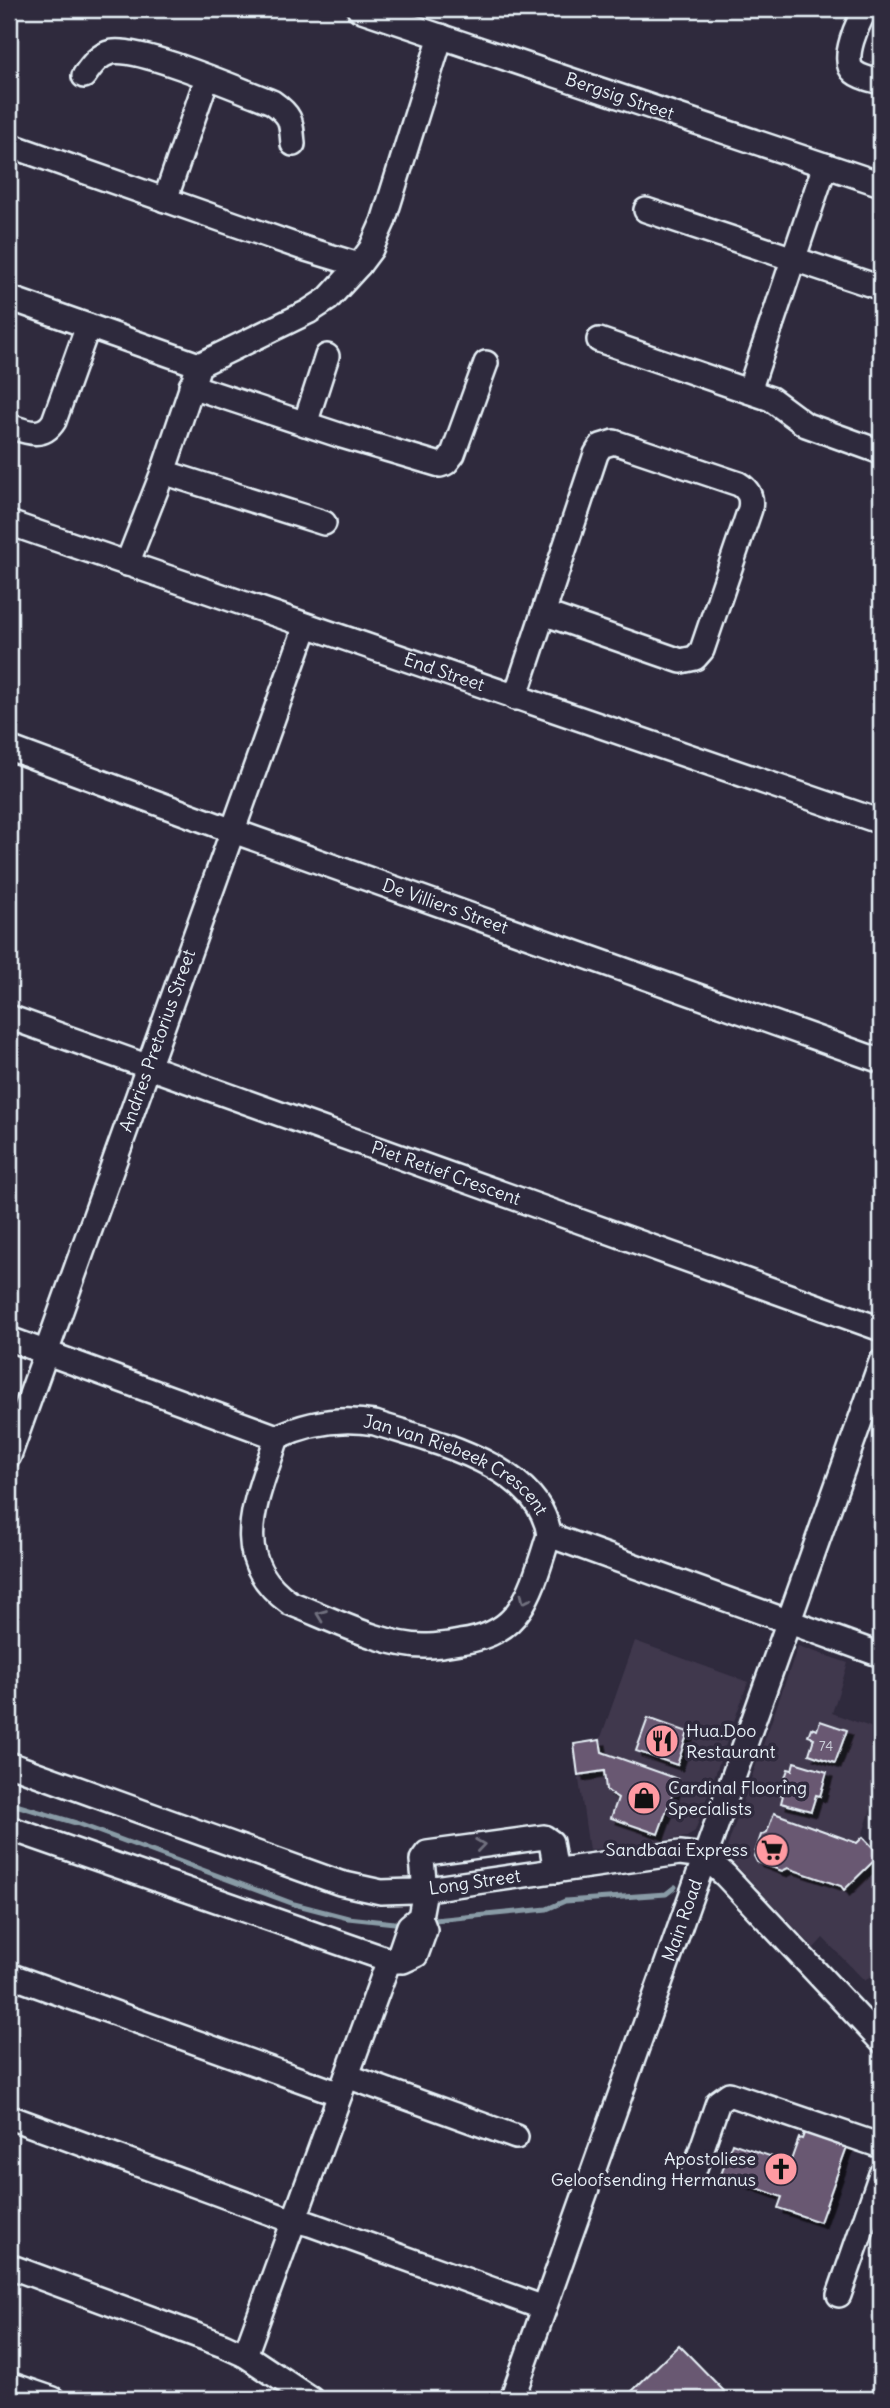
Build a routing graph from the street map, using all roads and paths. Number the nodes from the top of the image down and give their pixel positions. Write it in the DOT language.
graph roads {
  1 [pos="359,9"];
  2 [pos="867,9"];
  3 [pos="441,36"];
  4 [pos="84,76"];
  5 [pos="207,78"];
  6 [pos="881,82"];
  7 [pos="293,144"];
  8 [pos="9,145"];
  9 [pos="825,165"];
  10 [pos="881,184"];
  11 [pos="165,200"];
  12 [pos="646,210"];
  13 [pos="794,259"];
  14 [pos="359,265"];
  15 [pos="881,288"];
  16 [pos="9,298"];
  17 [pos="88,326"];
  18 [pos="598,340"];
  19 [pos="327,356"];
  20 [pos="486,363"];
  21 [pos="195,376"];
  22 [pos="749,391"];
  23 [pos="305,424"];
  24 [pos="9,426"];
  25 [pos="881,452"];
  26 [pos="163,472"];
  27 [pos="9,523"];
  28 [pos="324,523"];
  29 [pos="127,564"];
  30 [pos="543,613"];
  31 [pos="306,626"];
  32 [pos="515,698"];
  33 [pos="9,748"];
  34 [pos="880,818"];
  35 [pos="233,831"];
  36 [pos="9,1017"];
  37 [pos="881,1060"];
  38 [pos="148,1066"];
  39 [pos="881,1329"];
  40 [pos="9,1339"];
  41 [pos="46,1353"];
  42 [pos="881,1362"];
  43 [pos="277,1437"];
  44 [pos="9,1456"];
  45 [pos="549,1535"];
  46 [pos="788,1621"];
  47 [pos="881,1655"];
  48 [pos="9,1764"];
  49 [pos="9,1828"];
  50 [pos="704,1856"];
  51 [pos="556,1871"];
  52 [pos="425,1890"];
  53 [pos="393,1961"];
  54 [pos="9,1975"];
  55 [pos="881,2041"];
  56 [pos="344,2085"];
  57 [pos="9,2117"];
  58 [pos="516,2137"];
  59 [pos="881,2146"];
  60 [pos="693,2174"];
  61 [pos="881,2174"];
  62 [pos="295,2220"];
  63 [pos="9,2266"];
  64 [pos="839,2295"];
  65 [pos="544,2308"];
  66 [pos="245,2355"];
  67 [pos="9,2384"];
  68 [pos="53,2399"];
  69 [pos="311,2399"];
  70 [pos="512,2399"];
  1 -- 3 [label="street, Bergsig Street"];
  2 -- 6 [label="street"];
  3 -- 9 [label="street, Bergsig Street"];
  3 -- 14 [label="street"];
  4 -- 5 [label="street"];
  5 -- 7 [label="street"];
  5 -- 11 [label="street"];
  8 -- 11 [label="street"];
  9 -- 10 [label="street, Bergsig Street"];
  9 -- 13 [label="street"];
  11 -- 14 [label="street"];
  12 -- 13 [label="street"];
  13 -- 15 [label="street"];
  13 -- 22 [label="street"];
  14 -- 21 [label="street"];
  16 -- 17 [label="street"];
  17 -- 21 [label="street"];
  17 -- 24 [label="street"];
  18 -- 22 [label="street"];
  19 -- 23 [label="street"];
  20 -- 23 [label="street"];
  21 -- 23 [label="street"];
  21 -- 26 [label="street"];
  22 -- 25 [label="street"];
  26 -- 28 [label="street"];
  26 -- 29 [label="street"];
  27 -- 29 [label="street, End Street"];
  29 -- 31 [label="street, End Street"];
  30 -- 30 [label="street"];
  30 -- 32 [label="street"];
  31 -- 32 [label="street, End Street"];
  31 -- 35 [label="street, Andries Pretorius Street"];
  32 -- 34 [label="street, End Street"];
  33 -- 35 [label="street, De Villiers Street"];
  35 -- 37 [label="street, De Villiers Street"];
  35 -- 38 [label="street, Andries Pretorius Street"];
  36 -- 38 [label="street, Piet Retief Crescent"];
  38 -- 39 [label="street, Piet Retief Crescent"];
  38 -- 41 [label="street, Andries Pretorius Street"];
  40 -- 41 [label="street"];
  41 -- 43 [label="street"];
  41 -- 44 [label="street, Andries Pretorius Street"];
  42 -- 46 [label="street, Main Road"];
  43 -- 45 [label="street, Jan van Riebeek Crescent"];
  45 -- 43 [label="street, one-way"];
  45 -- 46 [label="street, Jan van Riebeek Crescent"];
  46 -- 47 [label="street, Jan van Riebeek Crescent"];
  46 -- 50 [label="street, Main Road"];
  48 -- 52 [label="street, Long Street"];
  49 -- 53 [label="street"];
  50 -- 51 [label="street, Long Street"];
  50 -- 55 [label="street"];
  50 -- 65 [label="street, Main Road"];
  51 -- 52 [label="street, Long Street"];
  52 -- 51 [label="street, one-way"];
  52 -- 53 [label="street"];
  53 -- 56 [label="street"];
  54 -- 56 [label="street"];
  56 -- 58 [label="street"];
  56 -- 62 [label="street"];
  57 -- 62 [label="street"];
  59 -- 60 [label="street"];
  61 -- 64 [label="street"];
  62 -- 65 [label="street"];
  62 -- 66 [label="street"];
  63 -- 66 [label="street"];
  65 -- 70 [label="street, Main Road"];
  66 -- 69 [label="street"];
  67 -- 68 [label="street"];
}
